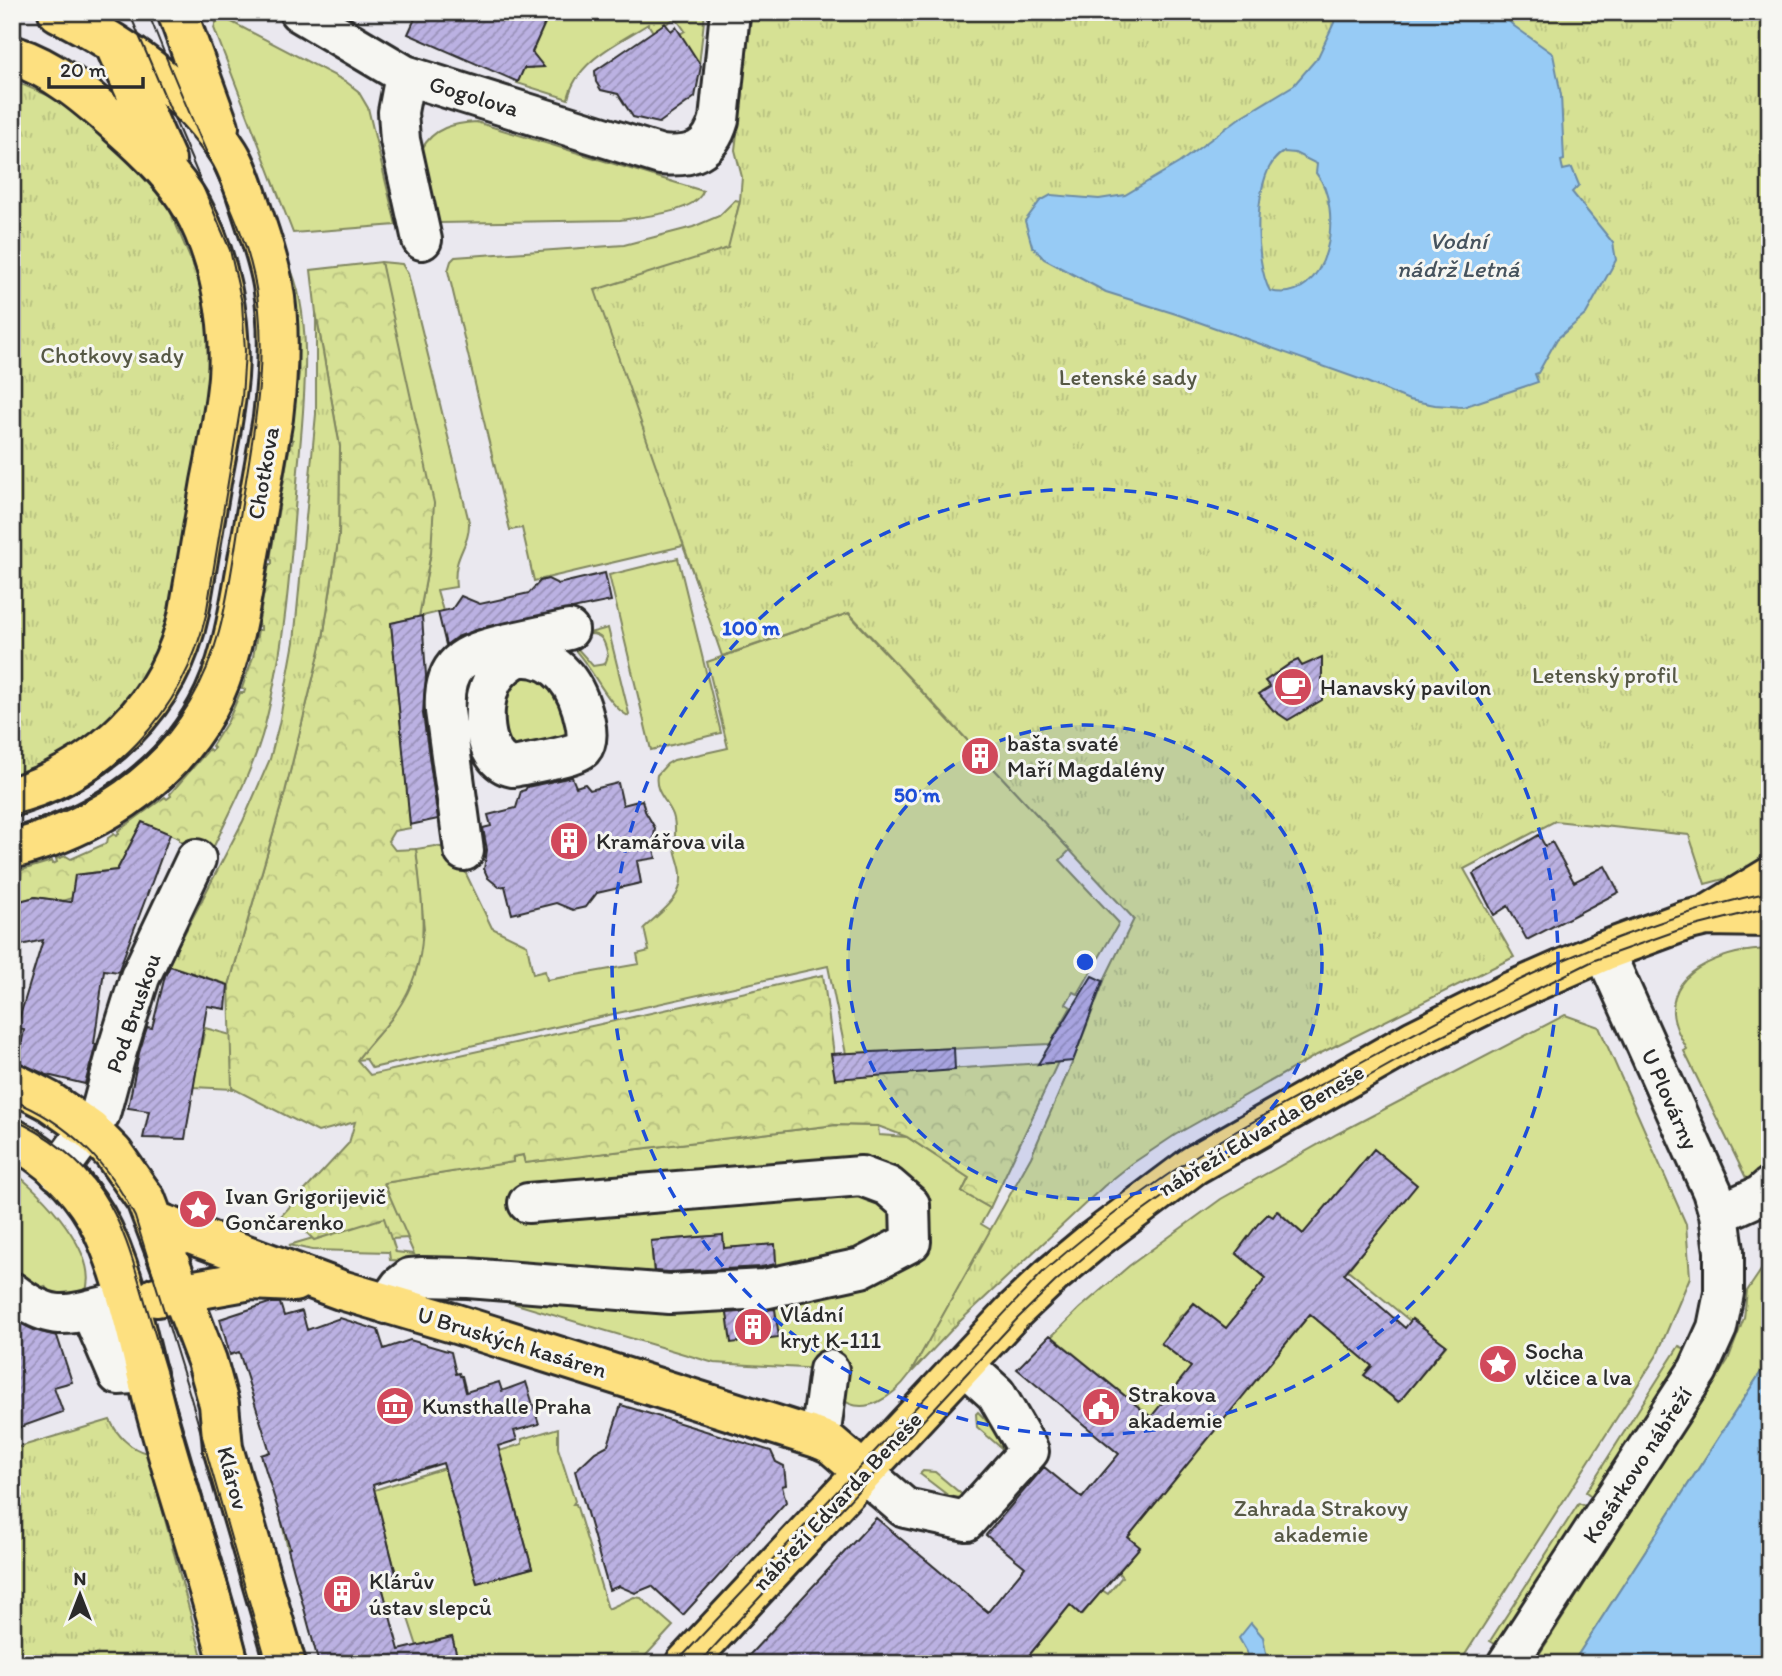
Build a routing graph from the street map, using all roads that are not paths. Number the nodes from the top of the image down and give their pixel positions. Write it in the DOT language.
graph roads {
  1 [pos="58,12"];
  2 [pos="299,12"];
  3 [pos="730,12"];
  4 [pos="178,14"];
  5 [pos="117,43"];
  6 [pos="12,55"];
  7 [pos="50,71"];
  8 [pos="405,75"];
  9 [pos="230,155"];
  10 [pos="177,185"];
  11 [pos="422,240"];
  12 [pos="569,630"];
  13 [pos="12,797"];
  14 [pos="12,849"];
  15 [pos="464,851"];
  16 [pos="196,859"];
  17 [pos="1770,877"];
  18 [pos="1706,916"];
  19 [pos="1770,917"];
  20 [pos="1604,951"];
  21 [pos="12,1082"];
  22 [pos="90,1130"];
  23 [pos="12,1139"];
  24 [pos="58,1171"];
  25 [pos="1770,1188"];
  26 [pos="528,1203"];
  27 [pos="155,1221"];
  28 [pos="1722,1232"];
  29 [pos="341,1290"];
  30 [pos="12,1292"];
  31 [pos="180,1294"];
  32 [pos="387,1304"];
  33 [pos="108,1306"];
  34 [pos="965,1366"];
  35 [pos="829,1370"];
  36 [pos="820,1439"];
  37 [pos="863,1472"];
  38 [pos="229,1664"];
  39 [pos="286,1664"];
  40 [pos="685,1664"];
  41 [pos="1507,1664"];
  1 -- 5 [label="main road, Chotkova"];
  2 -- 8 [label="street, Gogolova"];
  3 -- 8 [label="street, Gogolova"];
  4 -- 5 [label="main road"];
  4 -- 9 [label="main road"];
  5 -- 7 [label="main road"];
  5 -- 9 [label="main road, Chotkova"];
  5 -- 10 [label="main road"];
  6 -- 7 [label="main road"];
  7 -- 10 [label="main road"];
  8 -- 11 [label="street"];
  9 -- 14 [label="main road, Chotkova"];
  10 -- 13 [label="main road"];
  12 -- 15 [label="street"];
  16 -- 22 [label="street, Pod Bruskou"];
  17 -- 18 [label="main road, nábřeží Edvarda Beneše"];
  18 -- 19 [label="main road, nábřeží Edvarda Beneše"];
  18 -- 20 [label="main road, nábřeží Edvarda Beneše"];
  20 -- 28 [label="street, U Plovárny"];
  20 -- 34 [label="main road, nábřeží Edvarda Beneše"];
  21 -- 22 [label="main road"];
  22 -- 24 [label="street, Pod Bruskou"];
  22 -- 27 [label="main road"];
  23 -- 24 [label="main road"];
  24 -- 33 [label="main road"];
  25 -- 28 [label="street"];
  26 -- 32 [label="street"];
  27 -- 29 [label="main road, U Bruských kasáren"];
  27 -- 31 [label="main road"];
  28 -- 41 [label="street, Kosárkovo nábřeží"];
  29 -- 31 [label="main road"];
  29 -- 32 [label="main road, U Bruských kasáren"];
  30 -- 33 [label="street"];
  31 -- 33 [label="main road"];
  31 -- 39 [label="main road, Klárov"];
  32 -- 36 [label="main road, U Bruských kasáren"];
  33 -- 38 [label="main road"];
  34 -- 37 [label="main road, nábřeží Edvarda Beneše"];
  34 -- 37 [label="street"];
  35 -- 36 [label="street"];
  36 -- 37 [label="main road, U Bruských kasáren"];
  37 -- 40 [label="main road, nábřeží Edvarda Beneše"];
}
